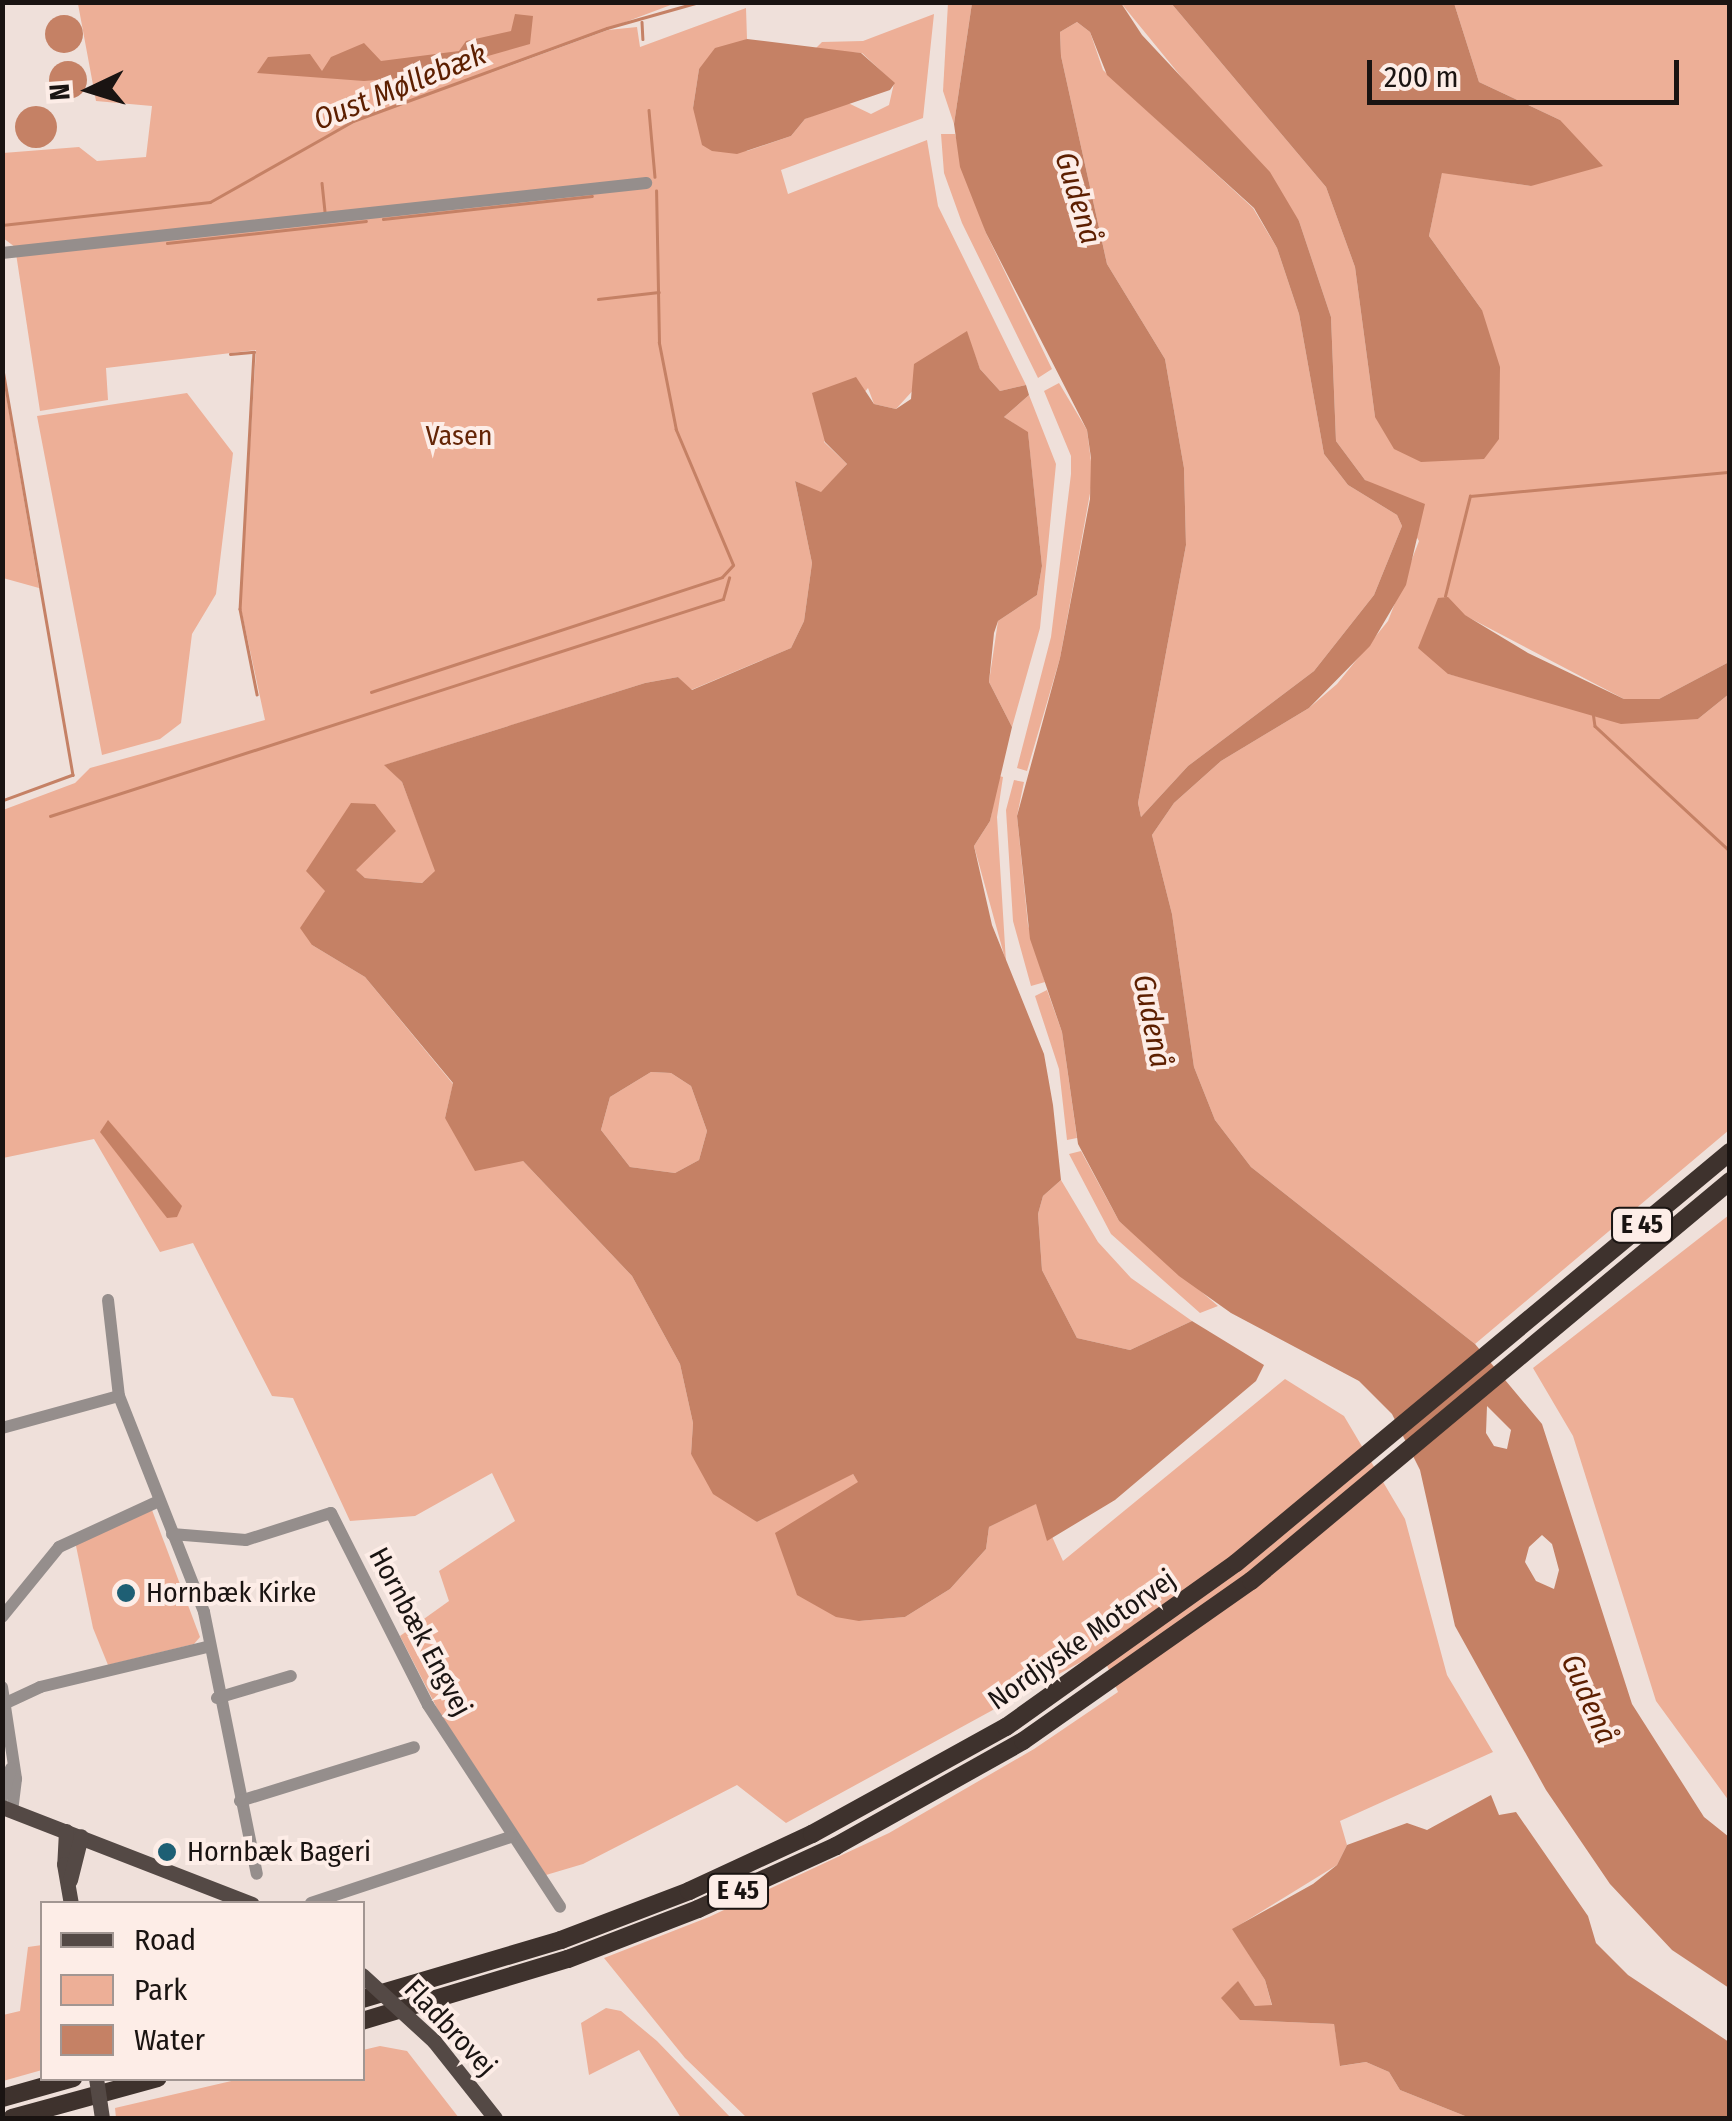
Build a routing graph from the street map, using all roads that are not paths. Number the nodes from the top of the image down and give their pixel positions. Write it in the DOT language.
graph roads {
  1 [pos="646,183"];
  2 [pos="2,253"];
  3 [pos="1730,1152"];
  4 [pos="1730,1182"];
  5 [pos="108,1300"];
  6 [pos="119,1396"];
  7 [pos="2,1428"];
  8 [pos="159,1501"];
  9 [pos="172,1534"];
  10 [pos="2,1617"];
  11 [pos="207,1647"];
  12 [pos="290,1676"];
  13 [pos="2,1687"];
  14 [pos="217,1698"];
  15 [pos="6,1702"];
  16 [pos="414,1746"];
  17 [pos="240,1801"];
  18 [pos="6,1805"];
  19 [pos="74,1833"];
  20 [pos="510,1837"];
  21 [pos="257,1874"];
  22 [pos="72,1901"];
  23 [pos="244,1901"];
  24 [pos="316,1901"];
  25 [pos="560,1906"];
  26 [pos="365,1979"];
  27 [pos="365,1998"];
  28 [pos="365,2020"];
  29 [pos="51,2081"];
  30 [pos="61,2081"];
  31 [pos="96,2081"];
  32 [pos="147,2081"];
  33 [pos="2,2095"];
  34 [pos="72,2102"];
  35 [pos="12,2118"];
  36 [pos="21,2118"];
  37 [pos="102,2118"];
  38 [pos="495,2118"];
  1 -- 2 [label="street"];
  3 -- 27 [label="highway, Nordjyske Motorvej / E 45"];
  4 -- 28 [label="highway, Nordjyske Motorvej / E 45"];
  5 -- 6 [label="street"];
  6 -- 7 [label="street"];
  6 -- 8 [label="street"];
  8 -- 9 [label="street"];
  8 -- 10 [label="street"];
  9 -- 11 [label="street"];
  9 -- 20 [label="street, Hornbæk Engvej"];
  11 -- 14 [label="street"];
  11 -- 15 [label="street"];
  12 -- 14 [label="street"];
  13 -- 15 [label="street"];
  14 -- 17 [label="street"];
  15 -- 18 [label="street"];
  16 -- 17 [label="street"];
  17 -- 21 [label="street"];
  18 -- 19 [label="main road"];
  19 -- 22 [label="main road"];
  19 -- 23 [label="main road"];
  20 -- 24 [label="street"];
  20 -- 25 [label="street, Hornbæk Engvej"];
  26 -- 38 [label="main road, Fladbrovej, bridge"];
  29 -- 33 [label="highway"];
  30 -- 33 [label="highway"];
  31 -- 37 [label="main road, bridge"];
  32 -- 34 [label="highway"];
  34 -- 35 [label="highway"];
  34 -- 36 [label="highway"];
}
